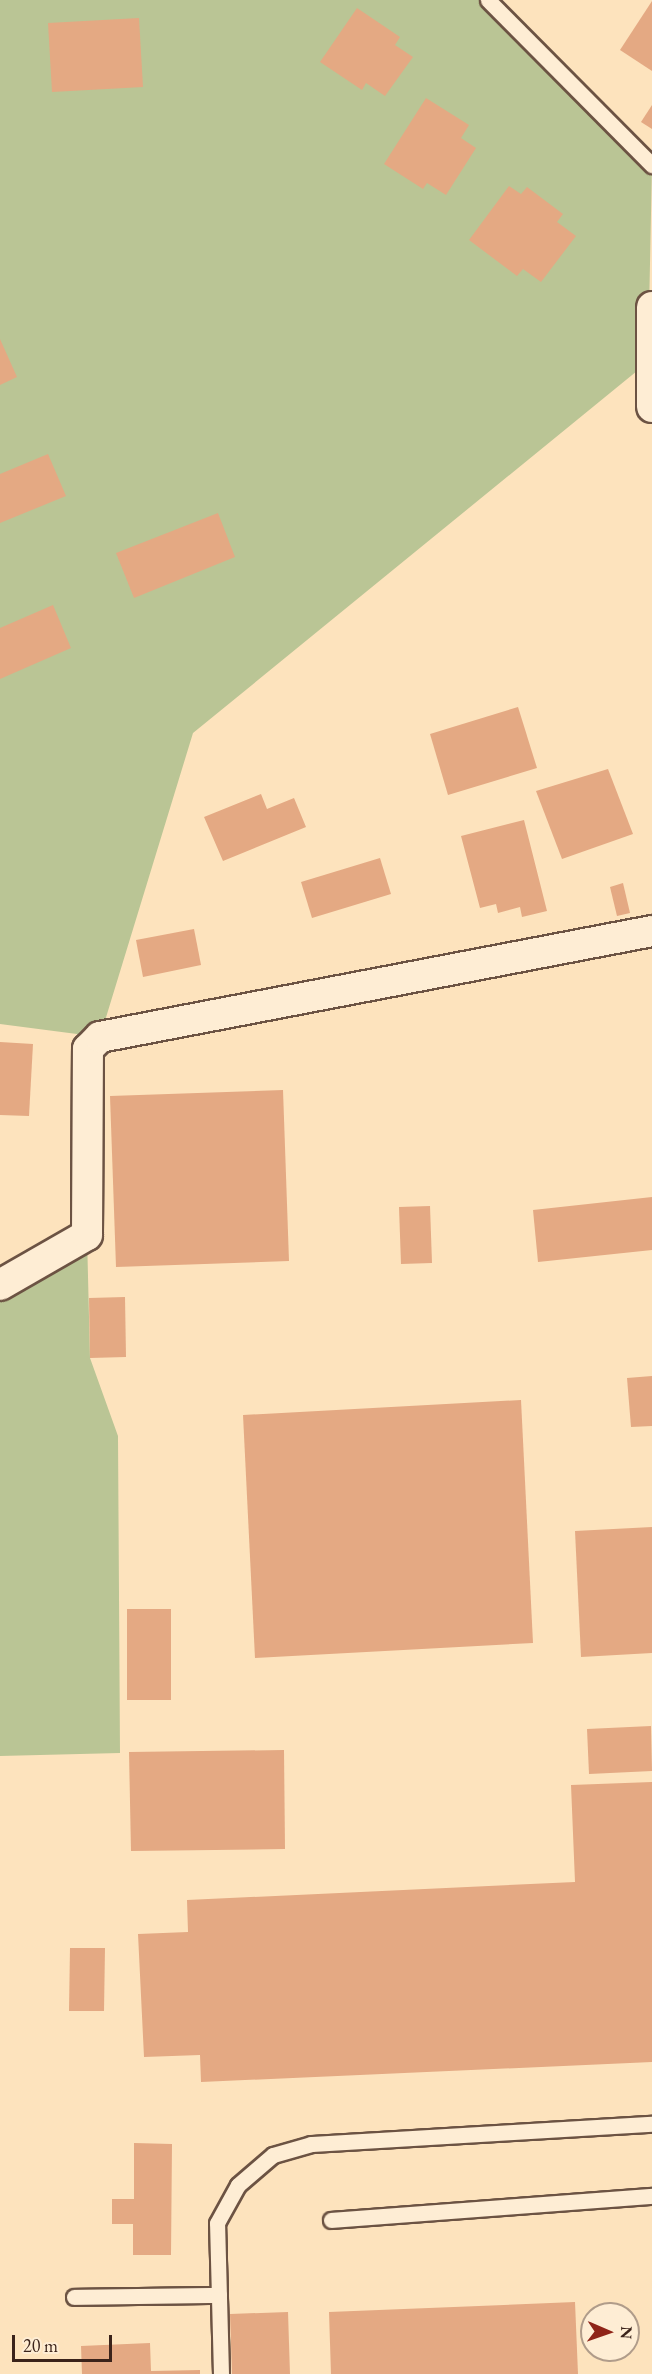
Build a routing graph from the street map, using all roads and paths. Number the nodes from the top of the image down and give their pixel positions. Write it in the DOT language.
graph roads {
  1 [pos="488,0"];
  2 [pos="652,165"];
  3 [pos="652,307"];
  4 [pos="652,407"];
  5 [pos="652,932"];
  6 [pos="0,1285"];
  7 [pos="652,2124"];
  8 [pos="652,2196"];
  9 [pos="331,2220"];
  10 [pos="219,2295"];
  11 [pos="74,2297"];
  12 [pos="221,2374"];
  1 -- 2 [label="lane"];
  3 -- 4 [label="street"];
  5 -- 6 [label="street"];
  7 -- 10 [label="lane"];
  8 -- 9 [label="lane"];
  10 -- 11 [label="lane"];
  10 -- 12 [label="lane"];
}
